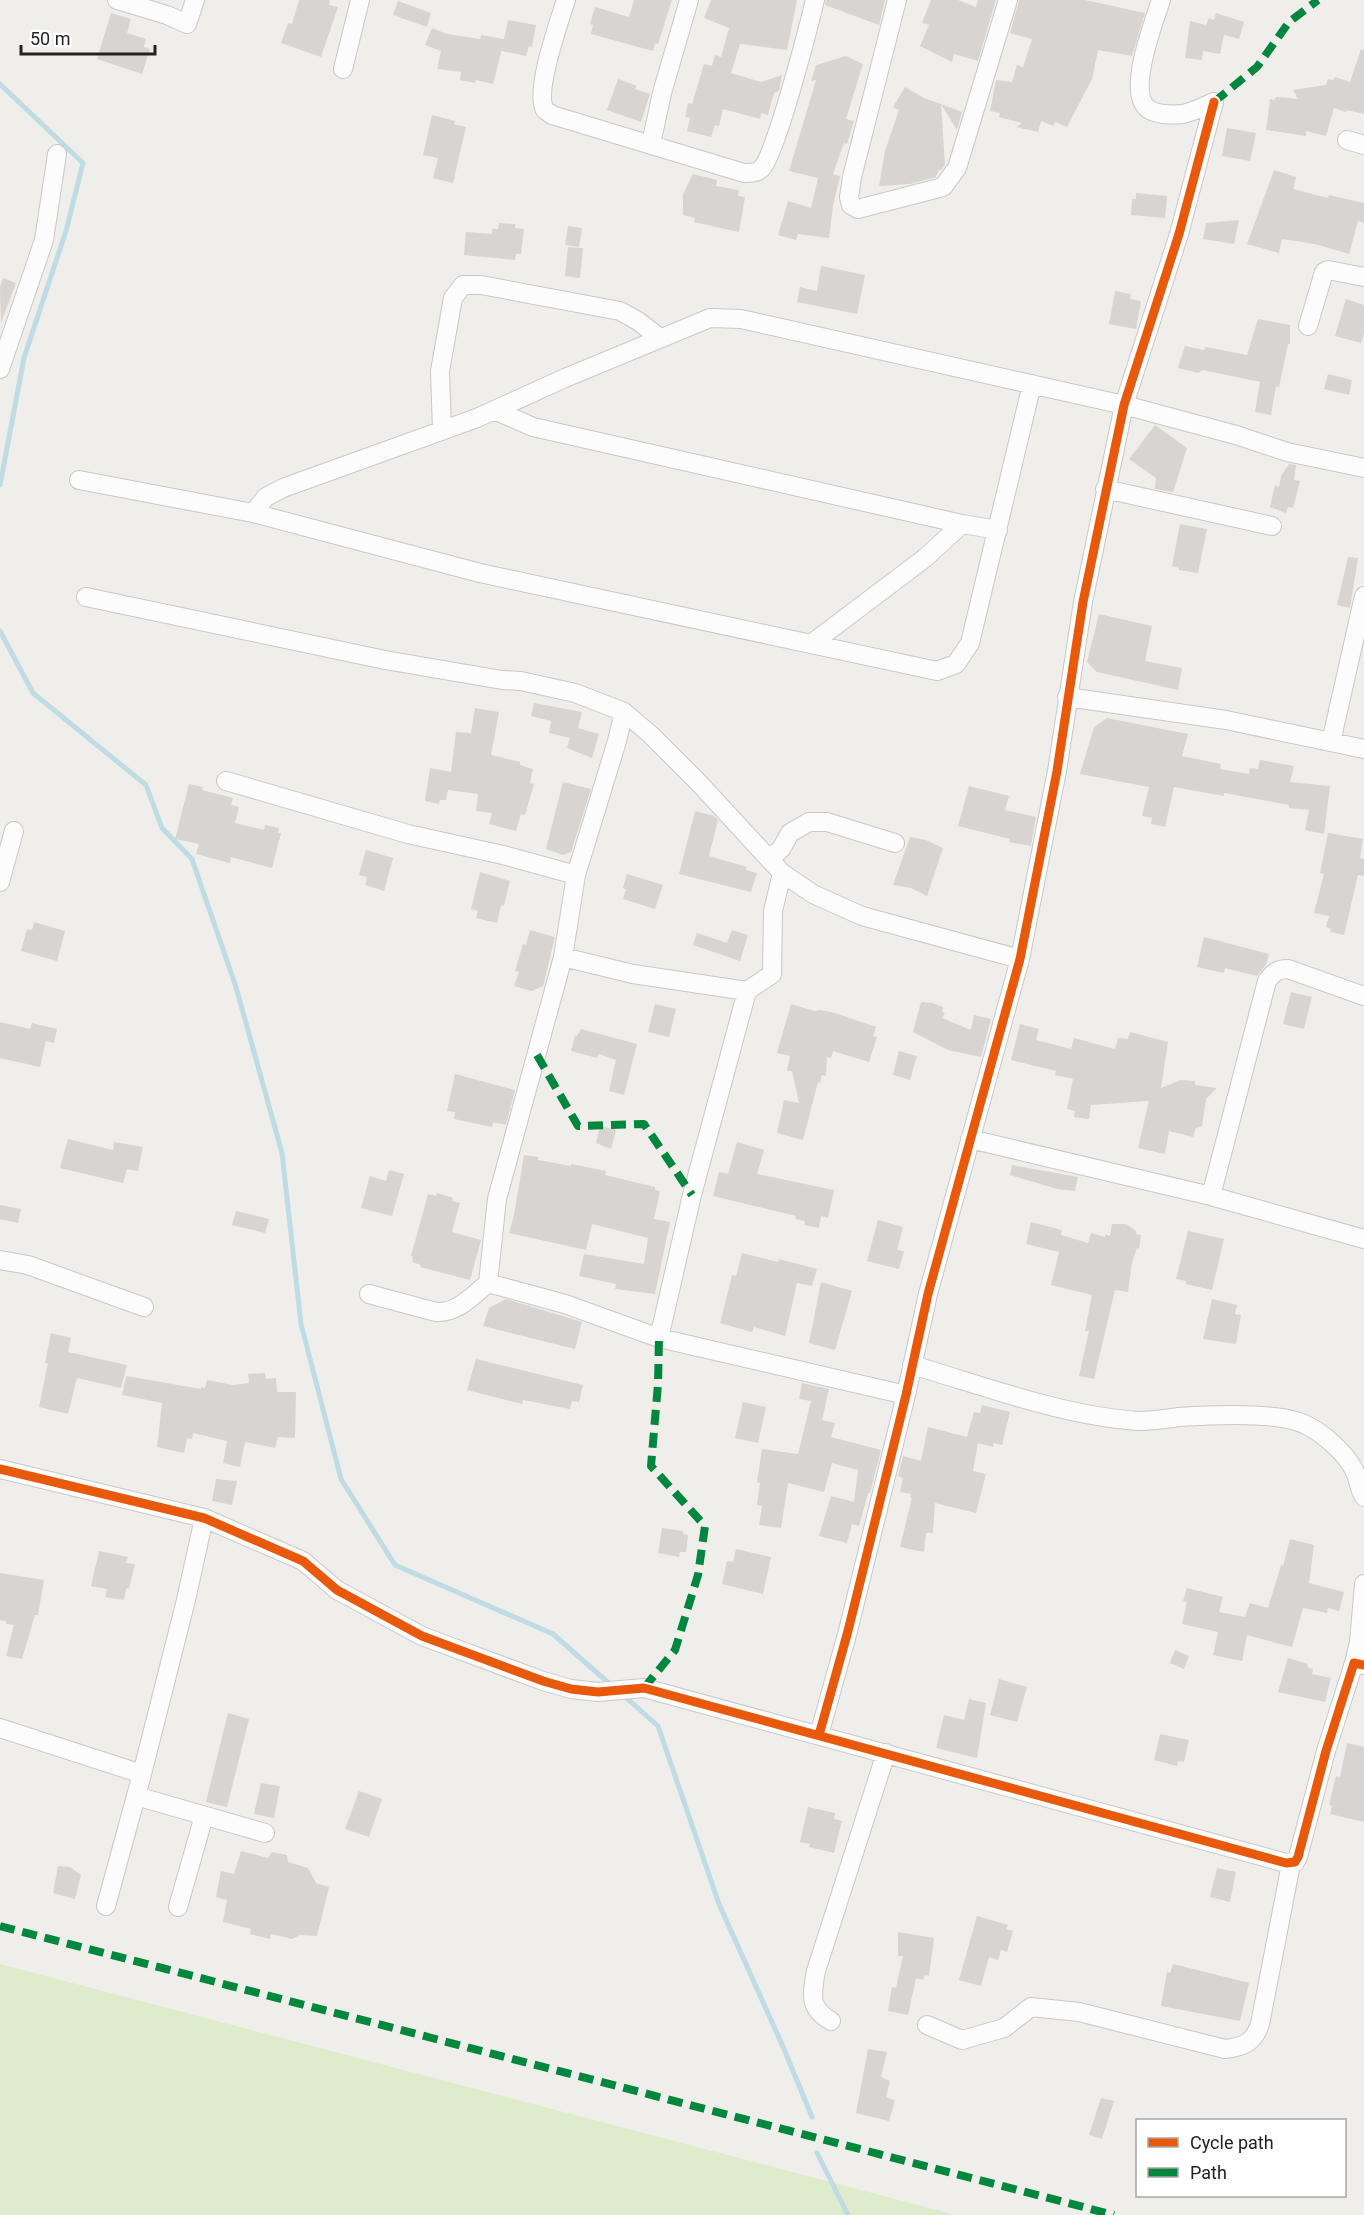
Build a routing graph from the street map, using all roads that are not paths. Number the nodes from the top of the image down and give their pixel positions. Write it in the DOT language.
graph roads {
  1 [pos="117,0"];
  2 [pos="195,0"];
  3 [pos="360,0"];
  4 [pos="566,0"];
  5 [pos="689,0"];
  6 [pos="815,0"];
  7 [pos="897,0"];
  8 [pos="1008,0"];
  9 [pos="1161,0"];
  10 [pos="343,69"];
  11 [pos="651,144"];
  12 [pos="57,154"];
  13 [pos="1364,277"];
  14 [pos="1308,326"];
  15 [pos="660,338"];
  16 [pos="0,369"];
  17 [pos="1032,384"];
  18 [pos="1124,405"];
  19 [pos="494,410"];
  20 [pos="442,430"];
  21 [pos="1364,468"];
  22 [pos="79,480"];
  23 [pos="1105,489"];
  24 [pos="254,513"];
  25 [pos="962,524"];
  26 [pos="1272,526"];
  27 [pos="998,530"];
  28 [pos="1364,596"];
  29 [pos="86,597"];
  30 [pos="811,644"];
  31 [pos="1067,697"];
  32 [pos="624,712"];
  33 [pos="1331,742"];
  34 [pos="1364,749"];
  35 [pos="226,781"];
  36 [pos="14,831"];
  37 [pos="895,843"];
  38 [pos="769,859"];
  39 [pos="782,873"];
  40 [pos="576,875"];
  41 [pos="0,882"];
  42 [pos="563,957"];
  43 [pos="1020,959"];
  44 [pos="747,991"];
  45 [pos="1364,996"];
  46 [pos="970,1139"];
  47 [pos="1211,1196"];
  48 [pos="1364,1239"];
  49 [pos="0,1260"];
  50 [pos="488,1283"];
  51 [pos="369,1294"];
  52 [pos="144,1307"];
  53 [pos="659,1338"];
  54 [pos="912,1365"];
  55 [pos="906,1395"];
  56 [pos="0,1469"];
  57 [pos="1364,1497"];
  58 [pos="204,1518"];
  59 [pos="1364,1584"];
  60 [pos="1359,1664"];
  61 [pos="0,1728"];
  62 [pos="819,1735"];
  63 [pos="886,1753"];
  64 [pos="142,1774"];
  65 [pos="136,1796"];
  66 [pos="204,1816"];
  67 [pos="265,1833"];
  68 [pos="1291,1864"];
  69 [pos="106,1906"];
  70 [pos="178,1907"];
  71 [pos="831,2021"];
  72 [pos="927,2025"];
  1 -- 2 [label="street"];
  3 -- 10 [label="street"];
  4 -- 11 [label="street"];
  5 -- 11 [label="street"];
  6 -- 11 [label="street"];
  7 -- 8 [label="street"];
  9 -- 18 [label="street"];
  12 -- 16 [label="street"];
  13 -- 14 [label="street"];
  15 -- 17 [label="street"];
  15 -- 19 [label="street"];
  15 -- 20 [label="street"];
  17 -- 18 [label="street"];
  17 -- 27 [label="street"];
  18 -- 21 [label="street"];
  18 -- 23 [label="street"];
  19 -- 20 [label="street"];
  19 -- 25 [label="street"];
  20 -- 24 [label="street"];
  22 -- 24 [label="street"];
  23 -- 26 [label="street"];
  23 -- 31 [label="street"];
  24 -- 30 [label="street"];
  25 -- 27 [label="street"];
  25 -- 30 [label="street"];
  27 -- 30 [label="street"];
  28 -- 33 [label="street"];
  29 -- 32 [label="street"];
  31 -- 33 [label="street"];
  31 -- 43 [label="street"];
  32 -- 38 [label="street"];
  32 -- 40 [label="street"];
  33 -- 34 [label="street"];
  35 -- 40 [label="street"];
  36 -- 41 [label="street"];
  37 -- 38 [label="street"];
  38 -- 39 [label="street"];
  39 -- 43 [label="street"];
  39 -- 44 [label="street"];
  40 -- 42 [label="street"];
  42 -- 44 [label="street"];
  42 -- 50 [label="street"];
  43 -- 46 [label="street"];
  44 -- 53 [label="street"];
  45 -- 47 [label="street"];
  46 -- 47 [label="street"];
  46 -- 54 [label="street"];
  47 -- 48 [label="street"];
  49 -- 52 [label="street"];
  50 -- 51 [label="street"];
  50 -- 53 [label="street"];
  53 -- 55 [label="street"];
  54 -- 55 [label="street"];
  54 -- 57 [label="street"];
  55 -- 62 [label="street"];
  56 -- 58 [label="street"];
  58 -- 62 [label="street"];
  58 -- 64 [label="street"];
  59 -- 60 [label="street"];
  60 -- 68 [label="street"];
  61 -- 64 [label="street"];
  62 -- 63 [label="street"];
  63 -- 68 [label="street"];
  63 -- 71 [label="street"];
  64 -- 65 [label="street"];
  65 -- 66 [label="street"];
  65 -- 69 [label="street"];
  66 -- 67 [label="street"];
  66 -- 70 [label="street"];
  68 -- 72 [label="street"];
}
